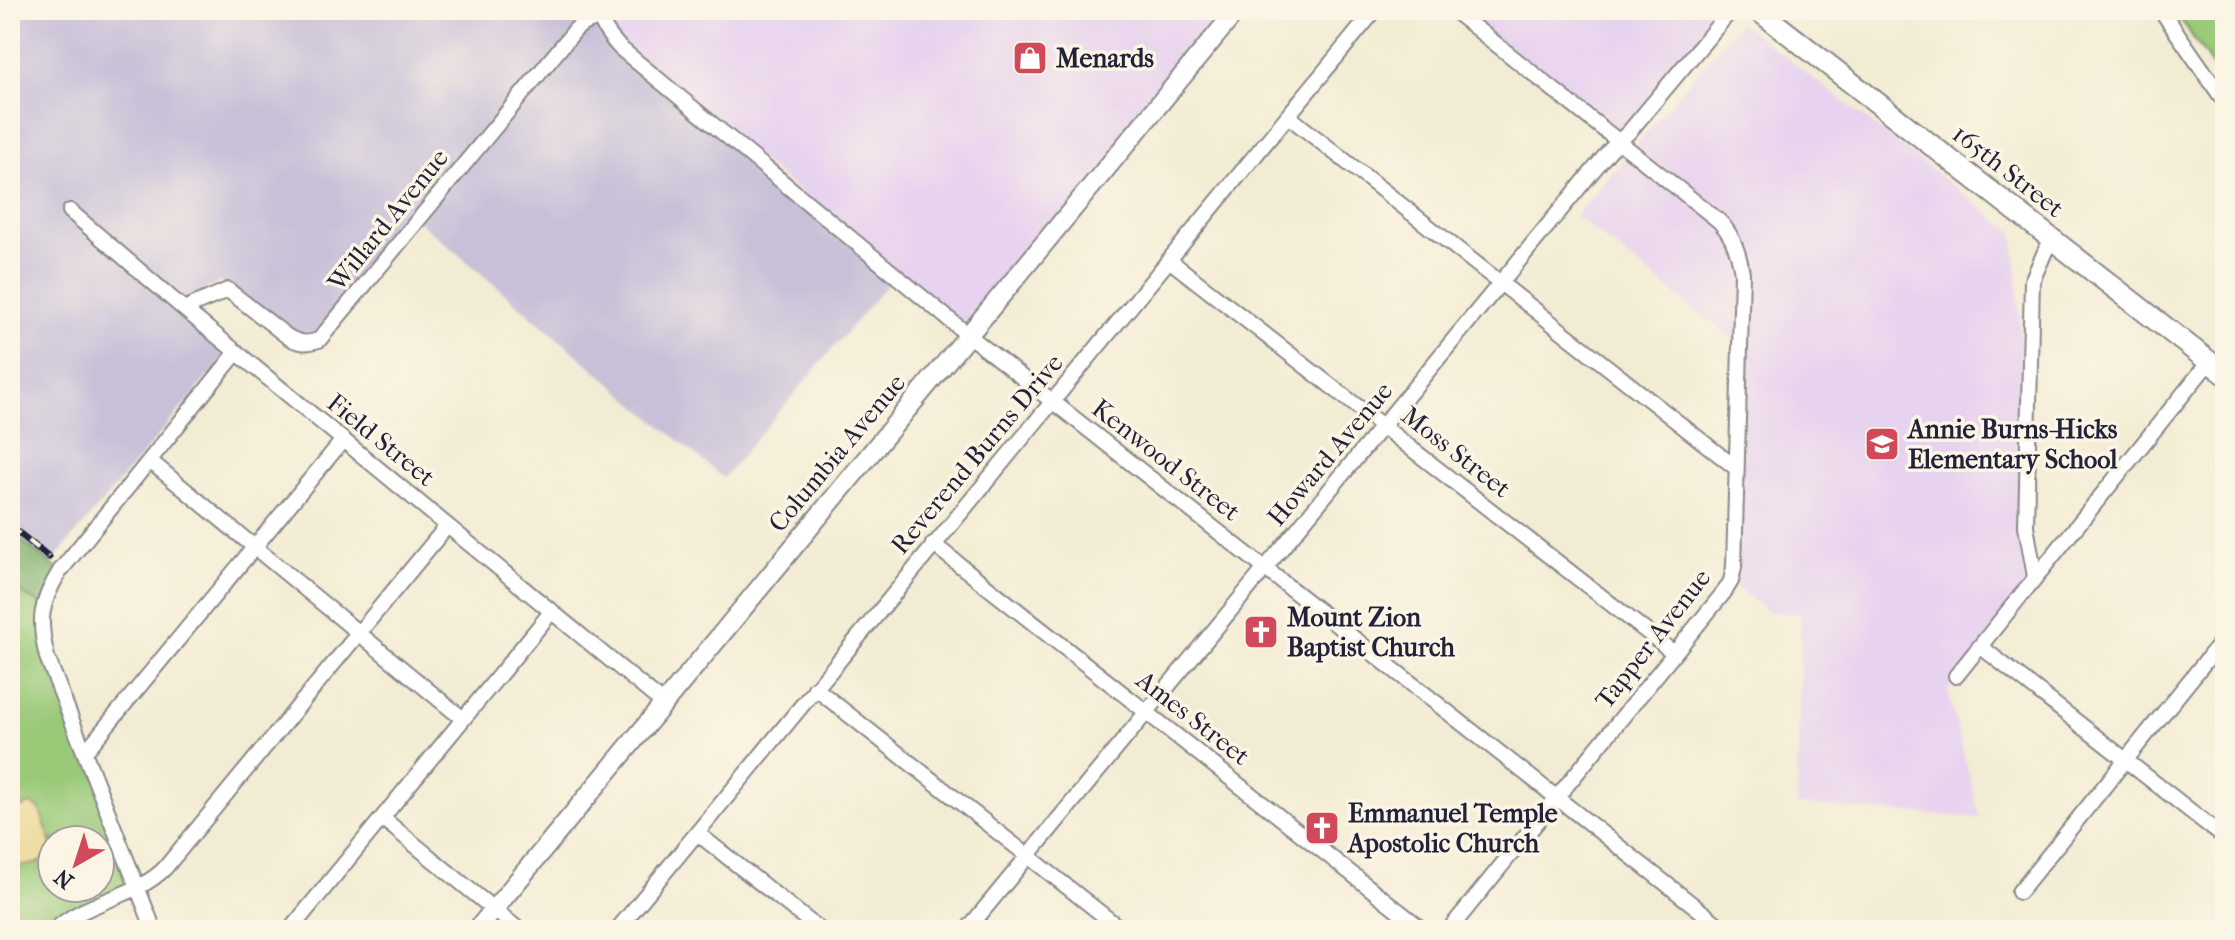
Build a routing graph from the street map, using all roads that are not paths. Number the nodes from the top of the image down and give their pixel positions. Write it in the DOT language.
graph roads {
  1 [pos="1237,10"];
  2 [pos="1375,10"];
  3 [pos="1453,10"];
  4 [pos="1731,10"];
  5 [pos="1758,10"];
  6 [pos="2161,10"];
  7 [pos="599,14"];
  8 [pos="2225,102"];
  9 [pos="1288,116"];
  10 [pos="1620,141"];
  11 [pos="70,211"];
  12 [pos="2051,238"];
  13 [pos="1169,260"];
  14 [pos="1502,283"];
  15 [pos="184,309"];
  16 [pos="968,335"];
  17 [pos="237,352"];
  18 [pos="2217,368"];
  19 [pos="1052,401"];
  20 [pos="1384,427"];
  21 [pos="343,440"];
  22 [pos="150,461"];
  23 [pos="1736,468"];
  24 [pos="447,526"];
  25 [pos="933,544"];
  26 [pos="254,548"];
  27 [pos="1266,569"];
  28 [pos="2035,577"];
  29 [pos="552,611"];
  30 [pos="358,633"];
  31 [pos="2225,637"];
  32 [pos="1980,646"];
  33 [pos="1674,653"];
  34 [pos="1956,676"];
  35 [pos="815,688"];
  36 [pos="664,704"];
  37 [pos="1147,713"];
  38 [pos="463,719"];
  39 [pos="85,752"];
  40 [pos="2126,760"];
  41 [pos="1557,798"];
  42 [pos="382,818"];
  43 [pos="697,833"];
  44 [pos="2225,838"];
  45 [pos="1029,856"];
  46 [pos="137,886"];
  47 [pos="2019,892"];
  48 [pos="493,910"];
  49 [pos="55,930"];
  50 [pos="154,930"];
  51 [pos="290,930"];
  52 [pos="477,930"];
  53 [pos="519,930"];
  54 [pos="617,930"];
  55 [pos="820,930"];
  56 [pos="967,930"];
  57 [pos="1122,930"];
  58 [pos="1423,930"];
  59 [pos="1449,930"];
  60 [pos="1725,930"];
  1 -- 16 [label="street, Columbia Avenue"];
  2 -- 9 [label="street, Reverend Burns Drive"];
  3 -- 10 [label="street, Tapper Avenue"];
  4 -- 10 [label="street, Howard Avenue"];
  5 -- 12 [label="main road, 165th Street"];
  6 -- 8 [label="street"];
  7 -- 15 [label="street, Willard Avenue"];
  7 -- 16 [label="street, Kenwood Street"];
  9 -- 13 [label="street, Reverend Burns Drive"];
  9 -- 14 [label="street"];
  10 -- 14 [label="street, Howard Avenue"];
  10 -- 23 [label="street, Tapper Avenue"];
  11 -- 15 [label="street, Field Street"];
  12 -- 18 [label="main road, 165th Street"];
  12 -- 28 [label="street"];
  13 -- 19 [label="street, Reverend Burns Drive"];
  13 -- 20 [label="street, Moss Street"];
  14 -- 20 [label="street, Howard Avenue"];
  14 -- 23 [label="street"];
  15 -- 17 [label="street, Field Street"];
  16 -- 19 [label="street, Kenwood Street"];
  16 -- 36 [label="street, Columbia Avenue"];
  17 -- 21 [label="street, Field Street"];
  17 -- 22 [label="street"];
  18 -- 28 [label="street"];
  19 -- 25 [label="street, Reverend Burns Drive"];
  19 -- 27 [label="street, Kenwood Street"];
  20 -- 27 [label="street, Howard Avenue"];
  20 -- 33 [label="street, Moss Street"];
  21 -- 24 [label="street, Field Street"];
  21 -- 26 [label="street"];
  22 -- 26 [label="street"];
  22 -- 39 [label="street"];
  23 -- 33 [label="street, Tapper Avenue"];
  24 -- 29 [label="street, Field Street"];
  24 -- 30 [label="street"];
  25 -- 35 [label="street, Reverend Burns Drive"];
  25 -- 37 [label="street, Ames Street"];
  26 -- 30 [label="street"];
  26 -- 39 [label="street"];
  27 -- 37 [label="street, Howard Avenue"];
  27 -- 41 [label="street, Kenwood Street"];
  28 -- 32 [label="street"];
  29 -- 36 [label="street, Field Street"];
  29 -- 38 [label="street"];
  30 -- 38 [label="street"];
  30 -- 46 [label="street"];
  31 -- 40 [label="street"];
  32 -- 34 [label="street"];
  32 -- 40 [label="street"];
  33 -- 41 [label="street, Tapper Avenue"];
  35 -- 43 [label="street, Reverend Burns Drive"];
  35 -- 45 [label="street"];
  36 -- 48 [label="street, Columbia Avenue"];
  37 -- 45 [label="street, Howard Avenue"];
  37 -- 58 [label="street, Ames Street"];
  38 -- 42 [label="street"];
  39 -- 46 [label="street"];
  40 -- 44 [label="street"];
  40 -- 47 [label="street"];
  41 -- 59 [label="street, Tapper Avenue"];
  41 -- 60 [label="street, Kenwood Street"];
  42 -- 48 [label="street"];
  42 -- 51 [label="street"];
  43 -- 54 [label="street, Reverend Burns Drive"];
  43 -- 55 [label="street"];
  45 -- 56 [label="street, Howard Avenue"];
  45 -- 57 [label="street"];
  46 -- 49 [label="street"];
  46 -- 50 [label="street"];
  48 -- 52 [label="street, Columbia Avenue"];
  48 -- 53 [label="street"];
}
